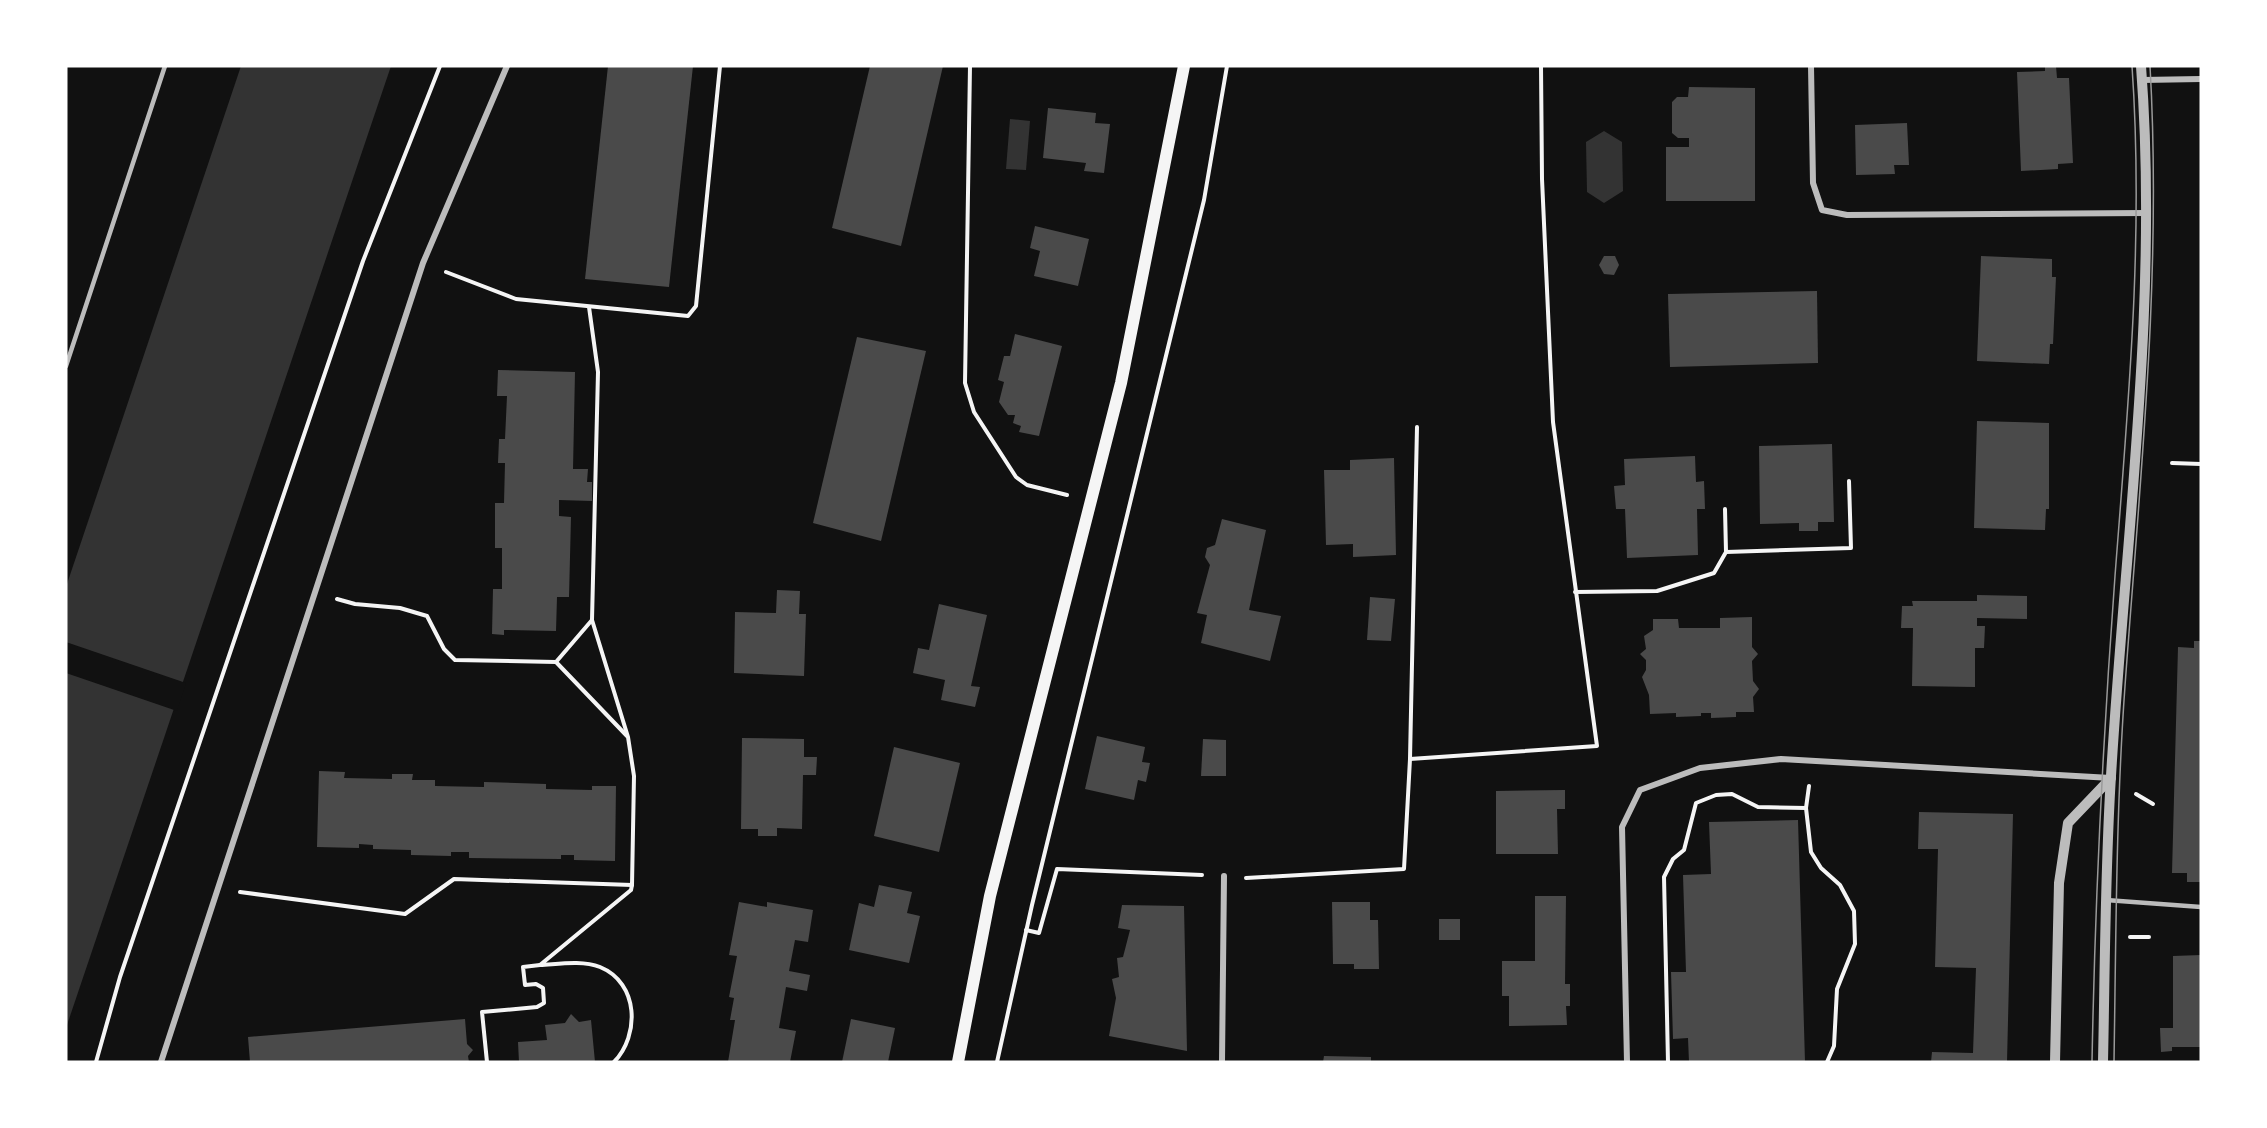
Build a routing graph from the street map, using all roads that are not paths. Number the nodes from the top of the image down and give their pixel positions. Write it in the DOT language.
graph roads {
  1 [pos="165,66"];
  2 [pos="507,66"];
  3 [pos="1184,66"];
  4 [pos="1811,66"];
  5 [pos="2141,66"];
  6 [pos="2201,79"];
  7 [pos="2142,80"];
  8 [pos="2146,213"];
  9 [pos="66,366"];
  10 [pos="2110,778"];
  11 [pos="1224,876"];
  12 [pos="2106,900"];
  13 [pos="2201,907"];
  14 [pos="161,1062"];
  15 [pos="958,1062"];
  16 [pos="1222,1062"];
  17 [pos="1627,1062"];
  18 [pos="2055,1062"];
  19 [pos="2103,1062"];
  1 -- 9 [label="lane"];
  2 -- 14 [label="street"];
  3 -- 15 [label="main road"];
  4 -- 8 [label="street"];
  5 -- 7 [label="street"];
  6 -- 7 [label="street"];
  7 -- 8 [label="street"];
  8 -- 10 [label="street"];
  10 -- 12 [label="street"];
  10 -- 17 [label="street"];
  10 -- 18 [label="street"];
  11 -- 16 [label="street"];
  12 -- 13 [label="lane"];
  12 -- 19 [label="street"];
}
